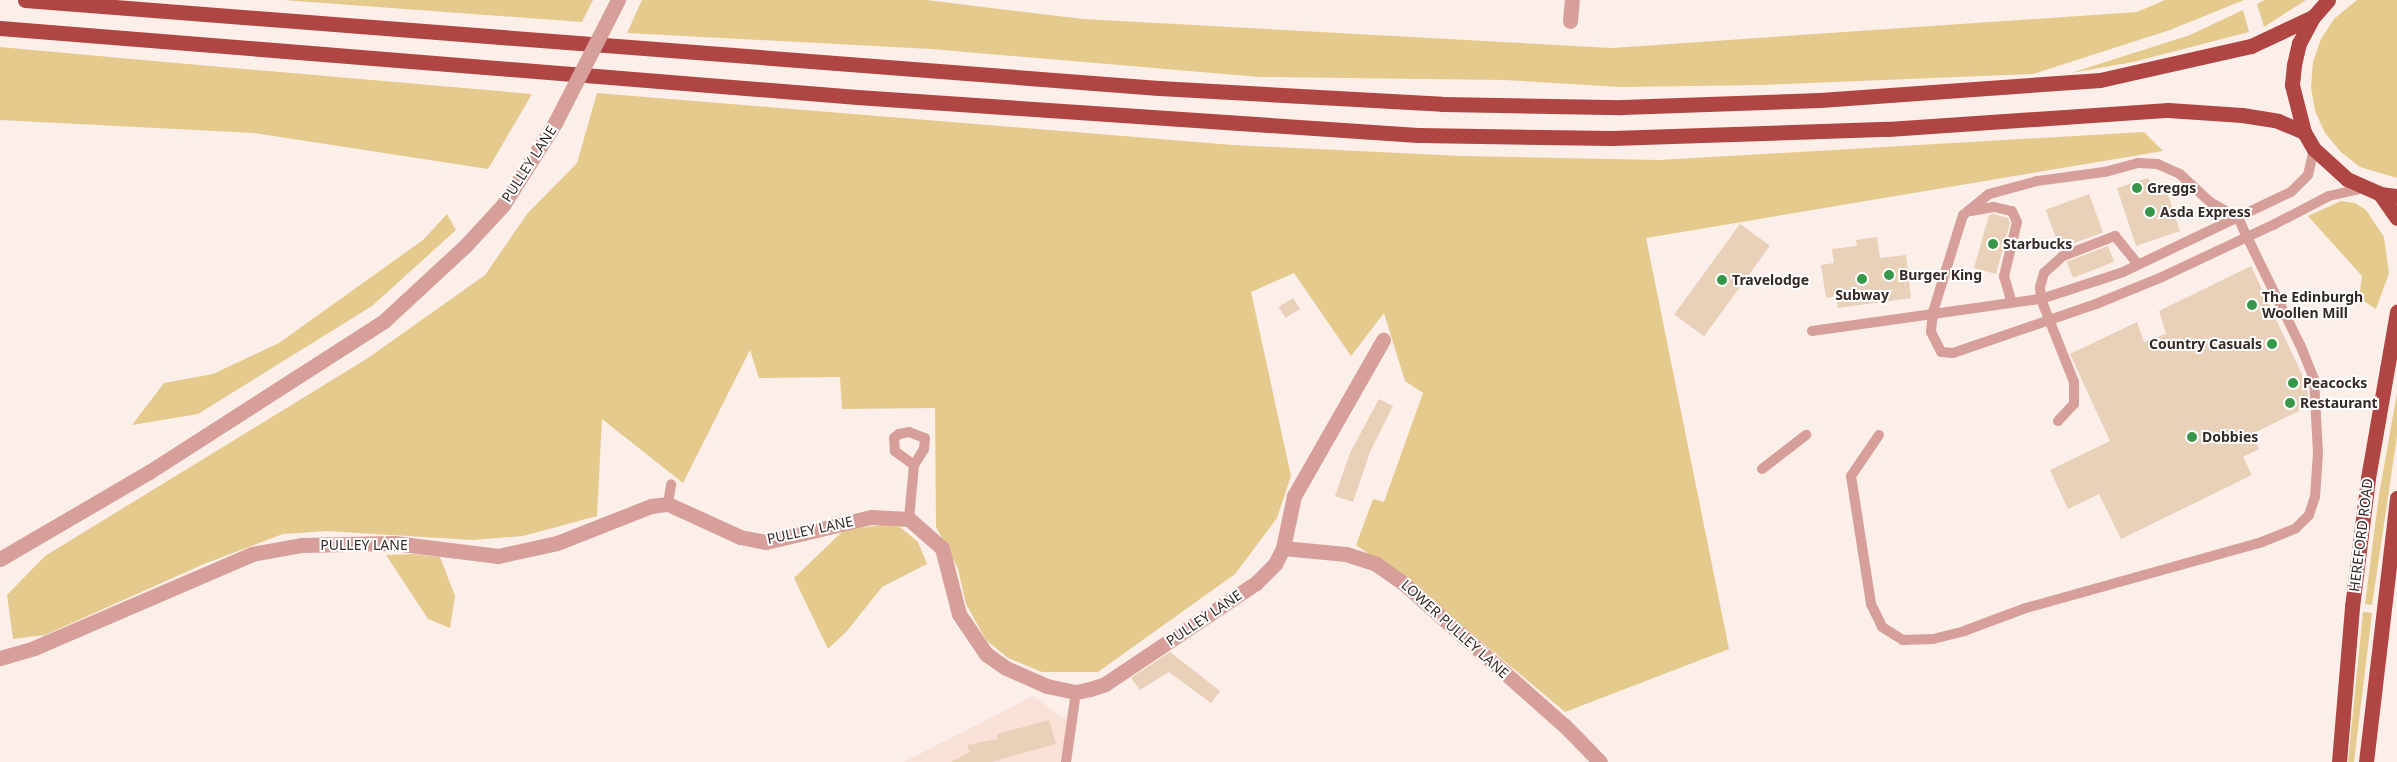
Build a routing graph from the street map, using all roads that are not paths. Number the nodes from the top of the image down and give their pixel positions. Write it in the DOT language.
graph roads {
  1 [pos="25,0"];
  2 [pos="618,0"];
  3 [pos="1572,0"];
  4 [pos="2328,0"];
  5 [pos="2313,17"];
  6 [pos="1570,21"];
  7 [pos="0,28"];
  8 [pos="2304,132"];
  9 [pos="2314,149"];
  10 [pos="2363,188"];
  11 [pos="2380,194"];
  12 [pos="2397,196"];
  13 [pos="1963,215"];
  14 [pos="2238,218"];
  15 [pos="2397,218"];
  16 [pos="2248,237"];
  17 [pos="2138,264"];
  18 [pos="2041,299"];
  19 [pos="2011,302"];
  20 [pos="2397,310"];
  21 [pos="1933,312"];
  22 [pos="2049,319"];
  23 [pos="1812,331"];
  24 [pos="1383,340"];
  25 [pos="2058,421"];
  26 [pos="1806,436"];
  27 [pos="1879,436"];
  28 [pos="914,465"];
  29 [pos="1762,469"];
  30 [pos="671,484"];
  31 [pos="2397,498"];
  32 [pos="668,504"];
  33 [pos="909,519"];
  34 [pos="1283,548"];
  35 [pos="0,559"];
  36 [pos="0,658"];
  37 [pos="1076,692"];
  38 [pos="1066,762"];
  39 [pos="1600,762"];
  40 [pos="2339,762"];
  41 [pos="2366,762"];
  1 -- 5 [label="highway"];
  2 -- 35 [label="street, PULLEY LANE, bridge"];
  3 -- 6 [label="street"];
  4 -- 5 [label="highway"];
  5 -- 8 [label="highway"];
  7 -- 8 [label="highway"];
  8 -- 9 [label="highway"];
  9 -- 10 [label="highway"];
  9 -- 14 [label="lane"];
  10 -- 11 [label="highway"];
  10 -- 16 [label="lane"];
  11 -- 12 [label="highway"];
  11 -- 15 [label="highway"];
  13 -- 14 [label="lane"];
  13 -- 19 [label="lane"];
  13 -- 21 [label="lane"];
  14 -- 16 [label="lane"];
  14 -- 17 [label="lane"];
  16 -- 22 [label="lane"];
  16 -- 27 [label="lane"];
  17 -- 18 [label="lane"];
  17 -- 18 [label="lane"];
  18 -- 19 [label="lane"];
  18 -- 22 [label="lane"];
  19 -- 21 [label="lane"];
  20 -- 40 [label="highway, HEREFORD ROAD"];
  21 -- 22 [label="lane"];
  21 -- 23 [label="lane"];
  22 -- 25 [label="lane"];
  24 -- 34 [label="street, PULLEY LANE"];
  26 -- 29 [label="lane"];
  28 -- 33 [label="lane"];
  30 -- 32 [label="lane"];
  31 -- 41 [label="highway"];
  32 -- 33 [label="street, PULLEY LANE"];
  32 -- 36 [label="street, PULLEY LANE"];
  33 -- 37 [label="street, PULLEY LANE"];
  34 -- 37 [label="street, PULLEY LANE"];
  34 -- 39 [label="street, LOWER PULLEY LANE"];
  37 -- 38 [label="lane"];
}
